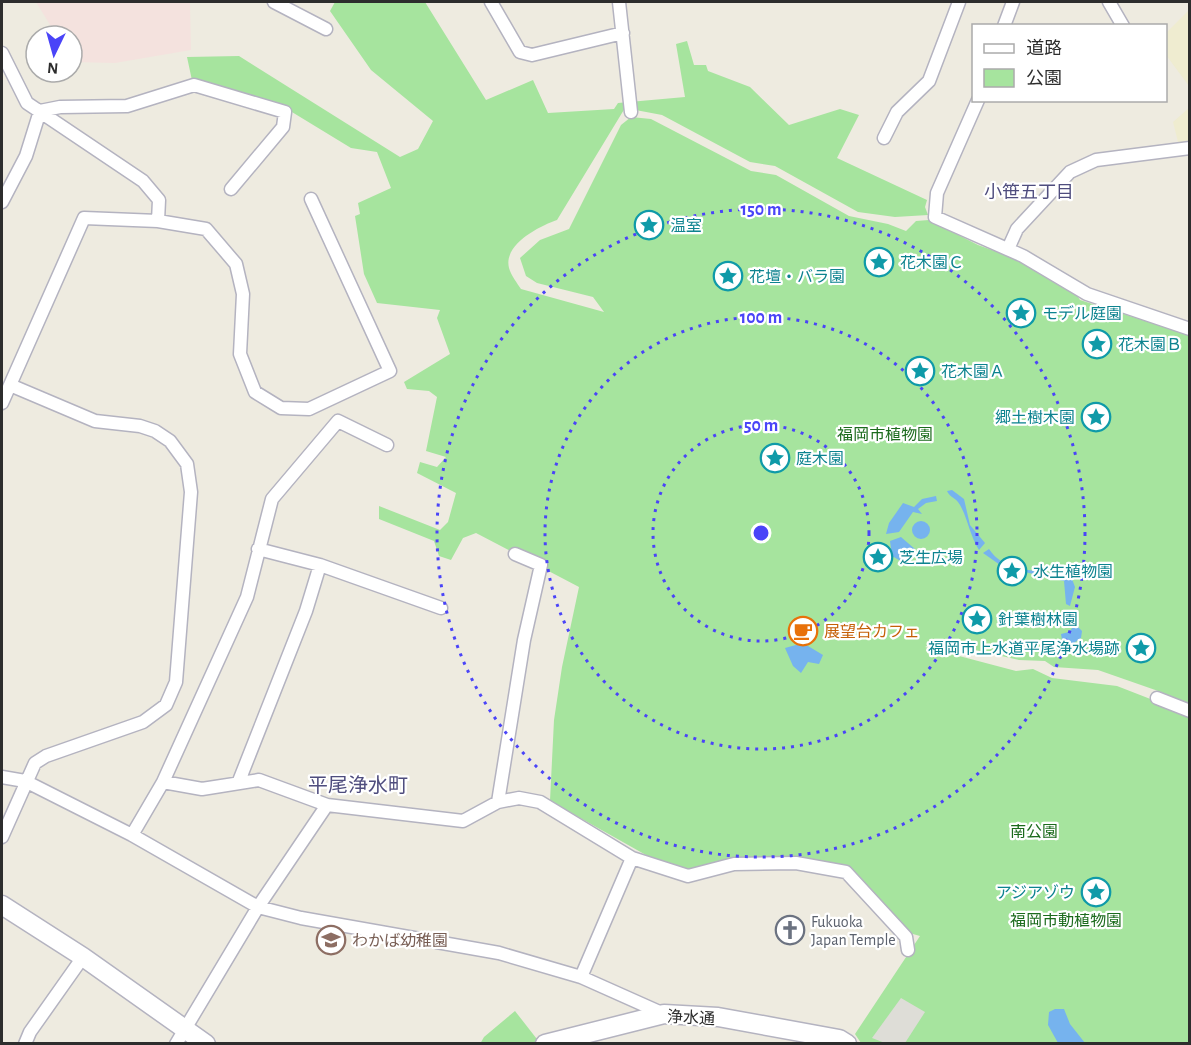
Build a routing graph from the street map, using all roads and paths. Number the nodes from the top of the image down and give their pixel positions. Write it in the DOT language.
graph roads {
  1 [pos="274,2"];
  2 [pos="491,2"];
  3 [pos="619,2"];
  4 [pos="959,2"];
  5 [pos="1013,2"];
  6 [pos="1109,2"];
  7 [pos="1005,24"];
  8 [pos="1122,24"];
  9 [pos="326,29"];
  10 [pos="623,33"];
  11 [pos="2,52"];
  12 [pos="977,102"];
  13 [pos="40,111"];
  14 [pos="631,112"];
  15 [pos="884,138"];
  16 [pos="1190,148"];
  17 [pos="231,189"];
  18 [pos="311,199"];
  19 [pos="2,202"];
  20 [pos="158,221"];
  21 [pos="1008,249"];
  22 [pos="1190,329"];
  23 [pos="10,384"];
  24 [pos="2,403"];
  25 [pos="387,445"];
  26 [pos="258,549"];
  27 [pos="515,554"];
  28 [pos="320,565"];
  29 [pos="441,608"];
  30 [pos="1157,698"];
  31 [pos="1190,711"];
  32 [pos="2,777"];
  33 [pos="26,781"];
  34 [pos="239,781"];
  35 [pos="163,782"];
  36 [pos="498,802"];
  37 [pos="327,805"];
  38 [pos="132,835"];
  39 [pos="2,837"];
  40 [pos="632,858"];
  41 [pos="2,905"];
  42 [pos="258,907"];
  43 [pos="908,950"];
  44 [pos="83,957"];
  45 [pos="581,977"];
  46 [pos="664,1014"];
  47 [pos="181,1036"];
  48 [pos="839,1042"];
  49 [pos="25,1044"];
  50 [pos="206,1044"];
  51 [pos="545,1044"];
  1 -- 9 [label="street"];
  2 -- 10 [label="street"];
  3 -- 10 [label="street"];
  4 -- 15 [label="street"];
  5 -- 7 [label="street"];
  6 -- 8 [label="street"];
  10 -- 14 [label="street"];
  11 -- 13 [label="street"];
  12 -- 21 [label="street"];
  13 -- 17 [label="street"];
  13 -- 19 [label="street"];
  13 -- 20 [label="street"];
  16 -- 21 [label="street"];
  18 -- 20 [label="street"];
  20 -- 23 [label="street"];
  21 -- 22 [label="street"];
  23 -- 24 [label="street"];
  23 -- 33 [label="street"];
  25 -- 26 [label="street"];
  26 -- 28 [label="street"];
  26 -- 35 [label="street"];
  27 -- 36 [label="street"];
  28 -- 29 [label="street"];
  28 -- 34 [label="street"];
  30 -- 31 [label="street"];
  32 -- 33 [label="street"];
  33 -- 38 [label="street"];
  33 -- 39 [label="street"];
  34 -- 35 [label="street"];
  34 -- 37 [label="street"];
  35 -- 38 [label="street"];
  36 -- 37 [label="street"];
  36 -- 40 [label="street"];
  37 -- 42 [label="street"];
  38 -- 42 [label="street"];
  40 -- 43 [label="street"];
  40 -- 45 [label="street"];
  41 -- 44 [label="street"];
  42 -- 45 [label="street"];
  42 -- 47 [label="street"];
  44 -- 47 [label="street"];
  44 -- 49 [label="street"];
  45 -- 46 [label="street"];
  46 -- 48 [label="street, 浄水通"];
  46 -- 51 [label="street, 浄水通"];
  47 -- 50 [label="street"];
}
